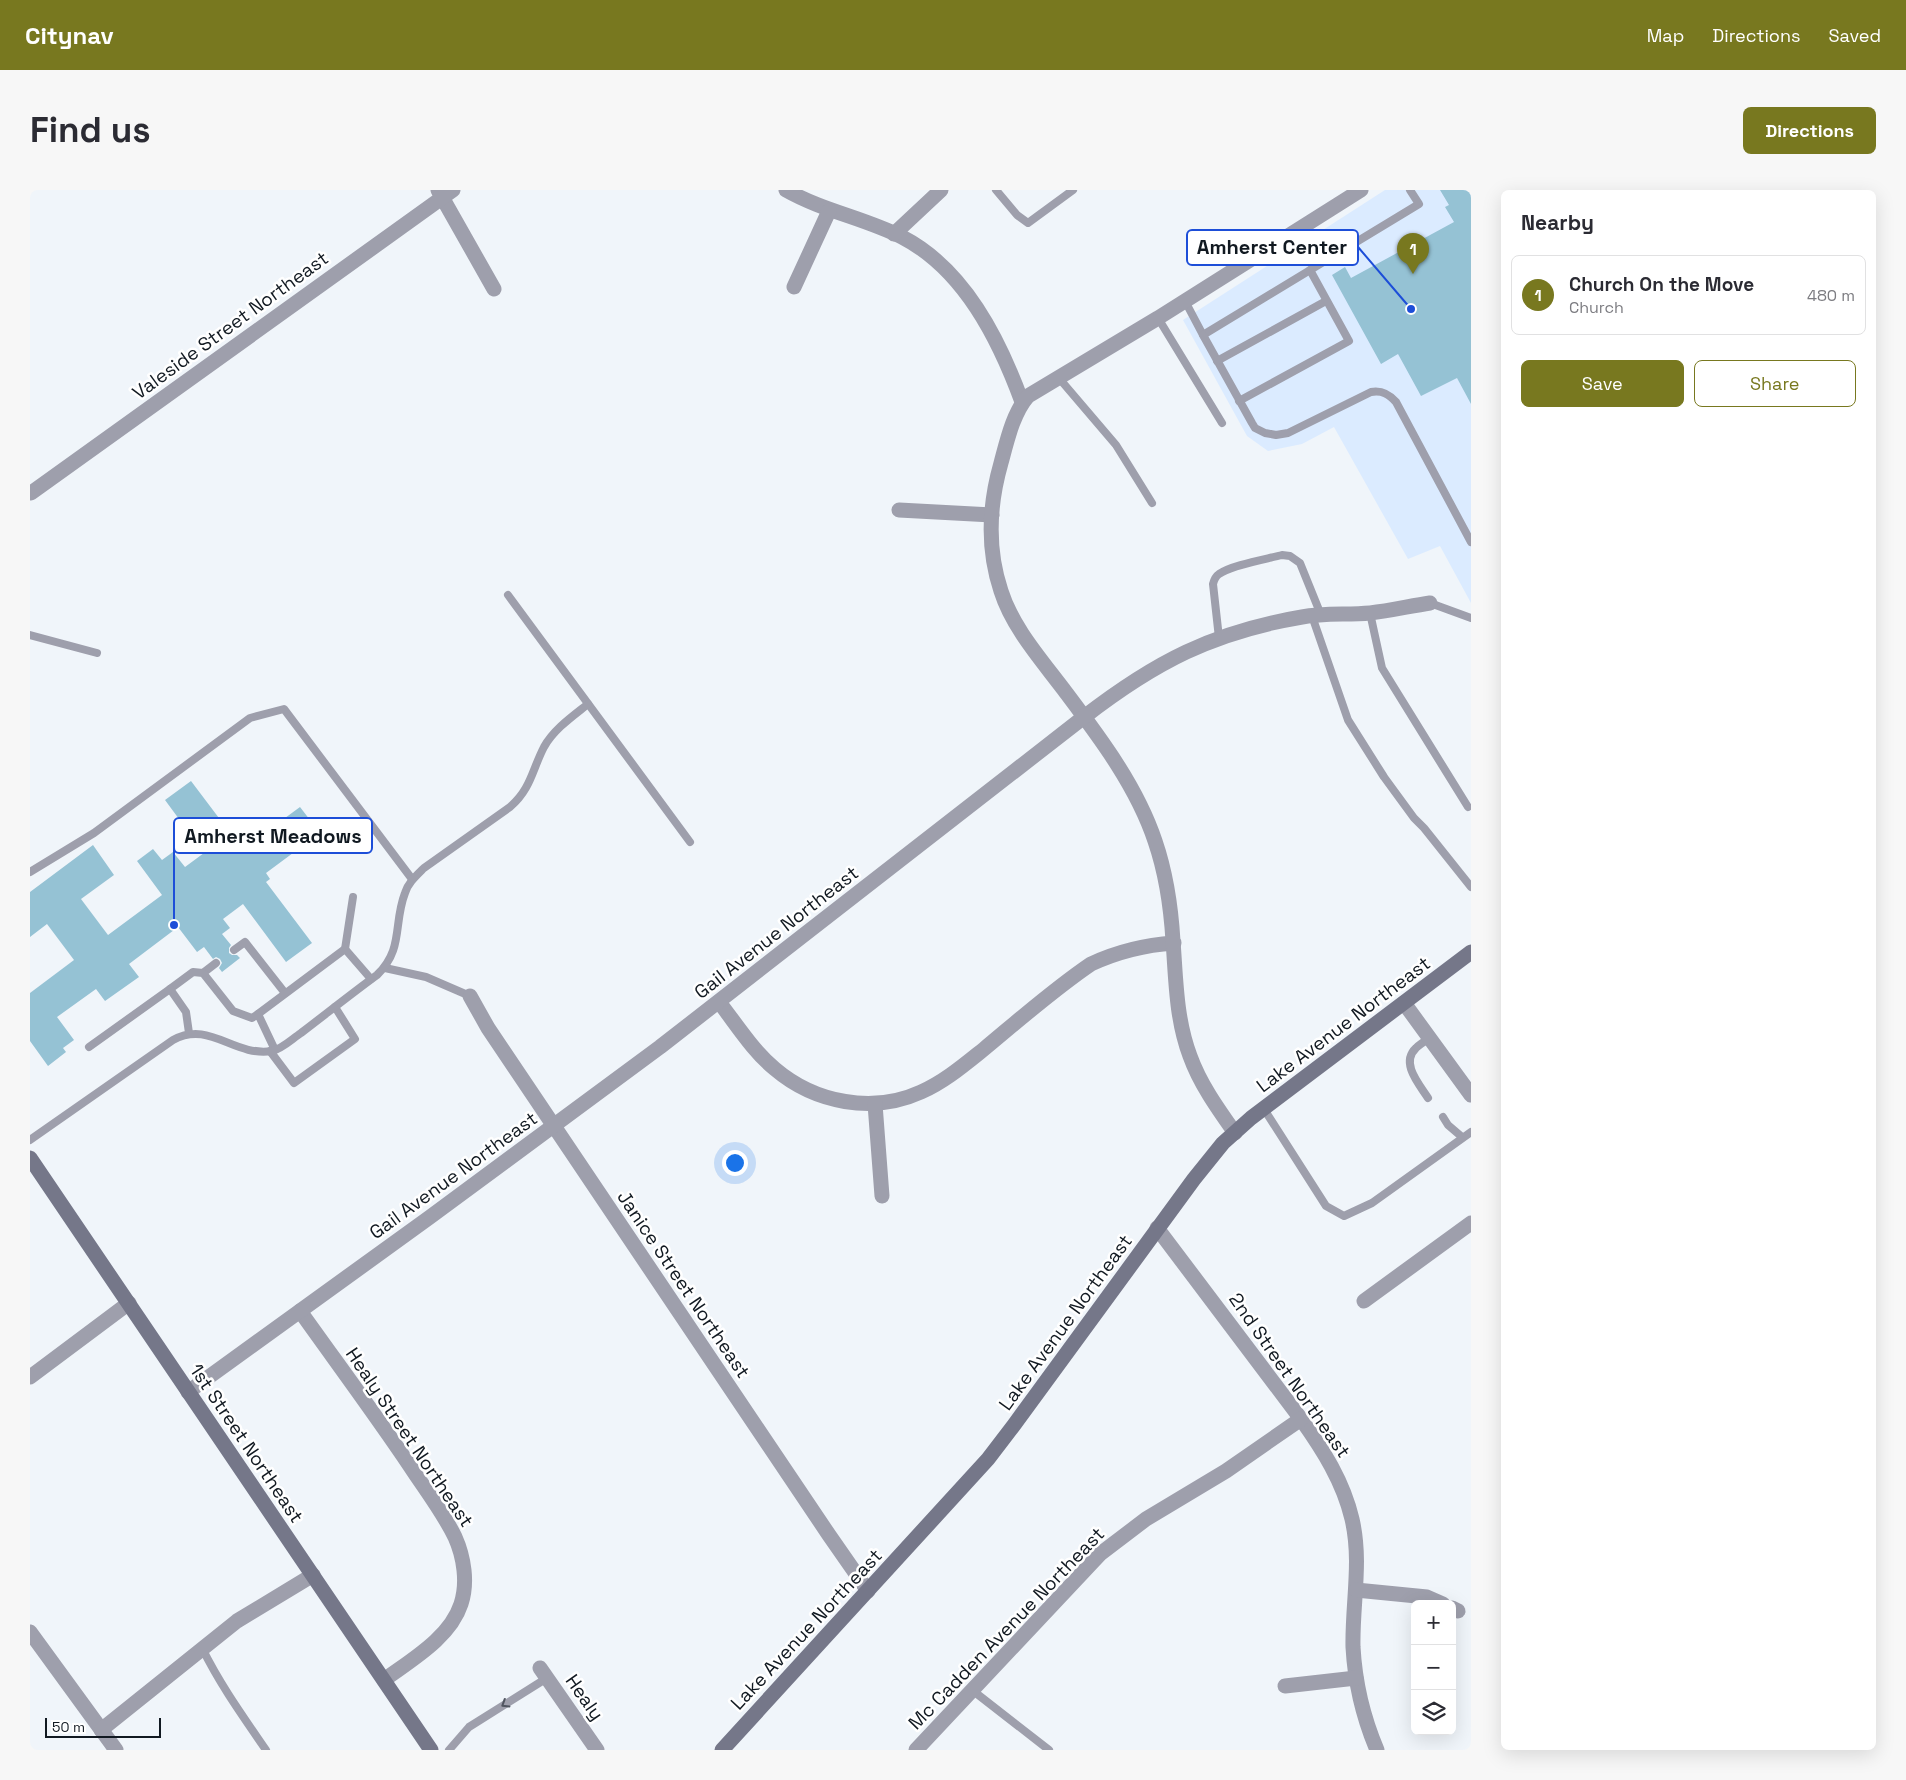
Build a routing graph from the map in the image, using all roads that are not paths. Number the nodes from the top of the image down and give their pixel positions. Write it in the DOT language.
graph roads {
  1 [pos="786,190"];
  2 [pos="941,190"];
  3 [pos="996,190"];
  4 [pos="1073,190"];
  5 [pos="1361,190"];
  6 [pos="1410,190"];
  7 [pos="444,193"];
  8 [pos="830,211"];
  9 [pos="894,234"];
  10 [pos="1310,270"];
  11 [pos="794,287"];
  12 [pos="494,289"];
  13 [pos="1185,301"];
  14 [pos="1326,301"];
  15 [pos="1158,318"];
  16 [pos="1203,335"];
  17 [pos="1217,361"];
  18 [pos="1058,377"];
  19 [pos="1239,401"];
  20 [pos="1022,402"];
  21 [pos="1222,423"];
  22 [pos="31,492"];
  23 [pos="1152,503"];
  24 [pos="899,510"];
  25 [pos="992,515"];
  26 [pos="1471,542"];
  27 [pos="508,595"];
  28 [pos="1430,603"];
  29 [pos="1370,613"];
  30 [pos="1317,615"];
  31 [pos="1471,618"];
  32 [pos="30,636"];
  33 [pos="1219,638"];
  34 [pos="97,653"];
  35 [pos="588,704"];
  36 [pos="1084,716"];
  37 [pos="1470,808"];
  38 [pos="690,842"];
  39 [pos="30,872"];
  40 [pos="412,879"];
  41 [pos="1471,887"];
  42 [pos="353,897"];
  43 [pos="1174,943"];
  44 [pos="345,949"];
  45 [pos="234,950"];
  46 [pos="1471,952"];
  47 [pos="216,963"];
  48 [pos="385,968"];
  49 [pos="203,973"];
  50 [pos="371,980"];
  51 [pos="170,989"];
  52 [pos="286,993"];
  53 [pos="470,996"];
  54 [pos="719,1002"];
  55 [pos="1404,1003"];
  56 [pos="335,1007"];
  57 [pos="258,1014"];
  58 [pos="189,1034"];
  59 [pos="1430,1038"];
  60 [pos="90,1047"];
  61 [pos="272,1051"];
  62 [pos="1471,1095"];
  63 [pos="1428,1098"];
  64 [pos="874,1104"];
  65 [pos="1264,1108"];
  66 [pos="1443,1117"];
  67 [pos="554,1126"];
  68 [pos="1471,1132"];
  69 [pos="1235,1133"];
  70 [pos="1462,1136"];
  71 [pos="30,1140"];
  72 [pos="30,1158"];
  73 [pos="882,1196"];
  74 [pos="1471,1223"];
  75 [pos="1157,1228"];
  76 [pos="1364,1301"];
  77 [pos="129,1303"];
  78 [pos="300,1311"];
  79 [pos="30,1377"];
  80 [pos="188,1392"];
  81 [pos="1301,1419"];
  82 [pos="313,1575"];
  83 [pos="1356,1590"];
  84 [pos="868,1591"];
  85 [pos="1434,1600"];
  86 [pos="30,1632"];
  87 [pos="202,1648"];
  88 [pos="543,1673"];
  89 [pos="1356,1678"];
  90 [pos="384,1680"];
  91 [pos="1285,1686"];
  92 [pos="972,1690"];
  93 [pos="100,1730"];
  94 [pos="116,1750"];
  95 [pos="266,1750"];
  96 [pos="431,1750"];
  97 [pos="449,1750"];
  98 [pos="597,1750"];
  99 [pos="723,1750"];
  100 [pos="916,1750"];
  101 [pos="1049,1750"];
  102 [pos="1378,1750"];
  1 -- 8 [label="street"];
  2 -- 9 [label="street"];
  3 -- 4 [label="lane"];
  5 -- 13 [label="street"];
  6 -- 10 [label="lane"];
  7 -- 12 [label="street"];
  7 -- 22 [label="street, Valeside Street Northeast"];
  8 -- 9 [label="street"];
  8 -- 11 [label="street"];
  9 -- 20 [label="street"];
  10 -- 14 [label="lane"];
  10 -- 16 [label="lane"];
  13 -- 15 [label="street"];
  13 -- 16 [label="lane"];
  14 -- 17 [label="lane"];
  14 -- 19 [label="lane"];
  15 -- 18 [label="street"];
  15 -- 21 [label="lane"];
  16 -- 17 [label="lane"];
  17 -- 19 [label="lane"];
  18 -- 20 [label="street"];
  18 -- 23 [label="lane"];
  19 -- 26 [label="lane"];
  20 -- 25 [label="street"];
  24 -- 25 [label="street"];
  25 -- 36 [label="street"];
  27 -- 35 [label="lane"];
  28 -- 29 [label="street, Gail Avenue Northeast"];
  28 -- 31 [label="lane"];
  29 -- 30 [label="street, Gail Avenue Northeast"];
  29 -- 37 [label="lane"];
  30 -- 33 [label="street, Gail Avenue Northeast"];
  30 -- 33 [label="lane"];
  30 -- 41 [label="lane"];
  32 -- 34 [label="lane"];
  33 -- 36 [label="street, Gail Avenue Northeast"];
  35 -- 38 [label="lane"];
  35 -- 40 [label="lane"];
  36 -- 43 [label="street"];
  36 -- 54 [label="street, Gail Avenue Northeast"];
  39 -- 40 [label="lane"];
  40 -- 48 [label="lane"];
  42 -- 44 [label="lane"];
  43 -- 64 [label="street"];
  43 -- 69 [label="street"];
  44 -- 50 [label="lane"];
  44 -- 52 [label="lane"];
  45 -- 52 [label="lane"];
  46 -- 55 [label="street, Lake Avenue Northeast"];
  47 -- 49 [label="lane"];
  48 -- 50 [label="lane"];
  48 -- 53 [label="lane"];
  49 -- 51 [label="lane"];
  49 -- 57 [label="lane"];
  50 -- 56 [label="lane"];
  51 -- 58 [label="lane"];
  51 -- 60 [label="lane"];
  52 -- 57 [label="lane"];
  53 -- 67 [label="street, Janice Street Northeast"];
  54 -- 64 [label="street"];
  54 -- 67 [label="street, Gail Avenue Northeast"];
  55 -- 59 [label="street"];
  55 -- 65 [label="street, Lake Avenue Northeast"];
  56 -- 61 [label="lane"];
  56 -- 61 [label="lane"];
  57 -- 61 [label="lane"];
  58 -- 61 [label="lane"];
  58 -- 71 [label="lane"];
  59 -- 62 [label="street"];
  59 -- 63 [label="lane"];
  64 -- 73 [label="street"];
  65 -- 69 [label="street, Lake Avenue Northeast"];
  65 -- 70 [label="lane"];
  66 -- 70 [label="lane"];
  67 -- 78 [label="street, Gail Avenue Northeast"];
  67 -- 84 [label="street, Janice Street Northeast"];
  68 -- 70 [label="lane"];
  69 -- 75 [label="street, Lake Avenue Northeast"];
  72 -- 77 [label="street, 1st Street Northeast"];
  74 -- 76 [label="street"];
  75 -- 81 [label="street, 2nd Street Northeast"];
  75 -- 84 [label="street, Lake Avenue Northeast"];
  77 -- 79 [label="street"];
  77 -- 80 [label="street, 1st Street Northeast"];
  78 -- 80 [label="street, Gail Avenue Northeast"];
  78 -- 90 [label="street, Healy Street Northeast"];
  80 -- 82 [label="street, 1st Street Northeast"];
  81 -- 83 [label="street, 2nd Street Northeast"];
  81 -- 92 [label="street, Mc Cadden Avenue Northeast"];
  82 -- 87 [label="street"];
  82 -- 90 [label="street, 1st Street Northeast"];
  83 -- 85 [label="street"];
  83 -- 89 [label="street, 2nd Street Northeast"];
  84 -- 99 [label="street, Lake Avenue Northeast"];
  86 -- 93 [label="street"];
  87 -- 93 [label="street"];
  87 -- 95 [label="lane"];
  88 -- 97 [label="lane, one-way"];
  88 -- 98 [label="street, Healy"];
  89 -- 91 [label="street"];
  89 -- 102 [label="street, 2nd Street Northeast"];
  90 -- 96 [label="street, 1st Street Northeast"];
  92 -- 100 [label="street, Mc Cadden Avenue Northeast"];
  92 -- 101 [label="lane"];
  93 -- 94 [label="street"];
}
